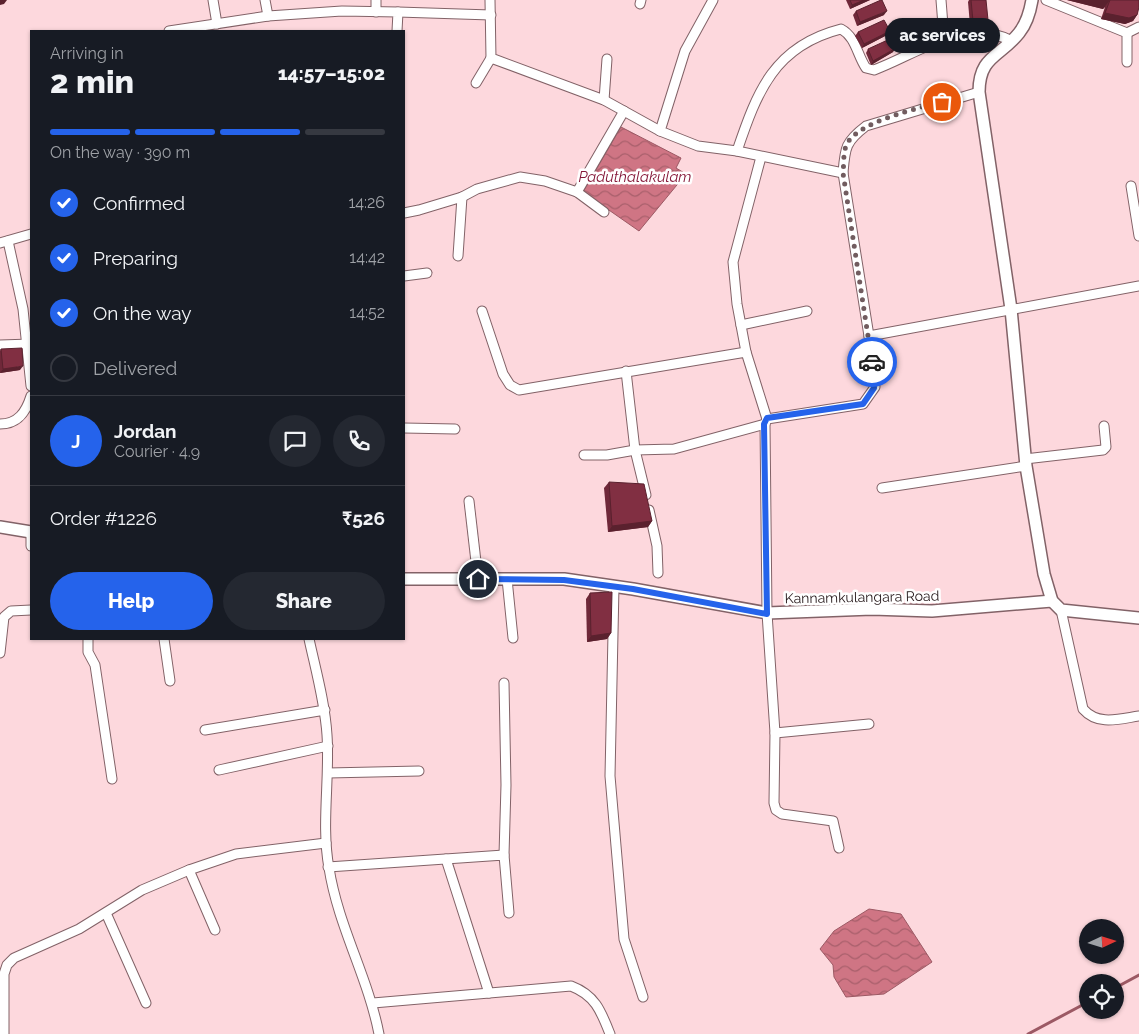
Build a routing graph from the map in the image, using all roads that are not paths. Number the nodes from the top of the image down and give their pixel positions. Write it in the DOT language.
graph roads {
  1 [pos="212,0"];
  2 [pos="265,0"];
  3 [pos="376,0"];
  4 [pos="490,0"];
  5 [pos="713,0"];
  6 [pos="941,0"];
  7 [pos="1032,0"];
  8 [pos="1046,0"];
  9 [pos="376,12"];
  10 [pos="398,12"];
  11 [pos="490,15"];
  12 [pos="268,16"];
  13 [pos="217,24"];
  14 [pos="1139,27"];
  15 [pos="176,30"];
  16 [pos="396,30"];
  17 [pos="1127,33"];
  18 [pos="944,38"];
  19 [pos="1010,40"];
  20 [pos="491,58"];
  21 [pos="607,59"];
  22 [pos="1127,62"];
  23 [pos="476,83"];
  24 [pos="979,92"];
  25 [pos="604,100"];
  26 [pos="624,111"];
  27 [pos="660,130"];
  28 [pos="737,151"];
  29 [pos="761,157"];
  30 [pos="843,173"];
  31 [pos="1131,186"];
  32 [pos="577,192"];
  33 [pos="462,197"];
  34 [pos="604,212"];
  35 [pos="405,213"];
  36 [pos="30,234"];
  37 [pos="1139,236"];
  38 [pos="4,242"];
  39 [pos="458,256"];
  40 [pos="427,273"];
  41 [pos="405,276"];
  42 [pos="1139,286"];
  43 [pos="1011,308"];
  44 [pos="807,310"];
  45 [pos="482,312"];
  46 [pos="741,325"];
  47 [pos="869,336"];
  48 [pos="0,345"];
  49 [pos="29,345"];
  50 [pos="746,352"];
  51 [pos="30,366"];
  52 [pos="626,371"];
  53 [pos="30,400"];
  54 [pos="766,421"];
  55 [pos="0,424"];
  56 [pos="1104,426"];
  57 [pos="405,428"];
  58 [pos="455,429"];
  59 [pos="634,450"];
  60 [pos="584,455"];
  61 [pos="1026,463"];
  62 [pos="882,488"];
  63 [pos="469,501"];
  64 [pos="0,527"];
  65 [pos="30,532"];
  66 [pos="658,574"];
  67 [pos="405,579"];
  68 [pos="478,579"];
  69 [pos="507,579"];
  70 [pos="614,586"];
  71 [pos="1052,601"];
  72 [pos="30,610"];
  73 [pos="1061,610"];
  74 [pos="767,614"];
  75 [pos="1139,618"];
  76 [pos="513,638"];
  77 [pos="88,640"];
  78 [pos="164,640"];
  79 [pos="309,640"];
  80 [pos="0,653"];
  81 [pos="170,681"];
  82 [pos="504,683"];
  83 [pos="325,710"];
  84 [pos="1139,716"];
  85 [pos="869,724"];
  86 [pos="205,730"];
  87 [pos="775,733"];
  88 [pos="328,746"];
  89 [pos="219,770"];
  90 [pos="419,771"];
  91 [pos="328,773"];
  92 [pos="112,779"];
  93 [pos="326,843"];
  94 [pos="839,848"];
  95 [pos="504,855"];
  96 [pos="446,859"];
  97 [pos="328,867"];
  98 [pos="189,870"];
  99 [pos="106,913"];
  100 [pos="509,913"];
  101 [pos="215,930"];
  102 [pos="489,993"];
  103 [pos="644,997"];
  104 [pos="146,1003"];
  105 [pos="373,1003"];
  106 [pos="4,1034"];
  107 [pos="380,1034"];
  108 [pos="610,1034"];
  1 -- 13 [label="street"];
  2 -- 12 [label="street"];
  3 -- 9 [label="street"];
  4 -- 11 [label="street"];
  5 -- 27 [label="street"];
  6 -- 18 [label="street"];
  7 -- 19 [label="street"];
  8 -- 17 [label="street"];
  9 -- 10 [label="street"];
  9 -- 12 [label="street"];
  10 -- 11 [label="street"];
  10 -- 16 [label="street"];
  11 -- 20 [label="street"];
  12 -- 13 [label="street"];
  13 -- 15 [label="street"];
  14 -- 17 [label="street"];
  17 -- 22 [label="street"];
  18 -- 19 [label="street"];
  18 -- 28 [label="street"];
  19 -- 24 [label="street"];
  20 -- 23 [label="street"];
  20 -- 25 [label="street"];
  21 -- 25 [label="street"];
  24 -- 30 [label="street"];
  24 -- 43 [label="street"];
  25 -- 26 [label="street"];
  26 -- 27 [label="street"];
  26 -- 32 [label="street"];
  27 -- 28 [label="street"];
  28 -- 29 [label="street"];
  29 -- 30 [label="street"];
  29 -- 46 [label="street"];
  30 -- 47 [label="street"];
  31 -- 37 [label="street"];
  32 -- 33 [label="street"];
  32 -- 34 [label="street"];
  33 -- 35 [label="street"];
  33 -- 39 [label="street"];
  36 -- 38 [label="street"];
  38 -- 49 [label="street"];
  40 -- 41 [label="street"];
  42 -- 43 [label="street"];
  43 -- 47 [label="street"];
  43 -- 61 [label="street"];
  44 -- 46 [label="street"];
  45 -- 52 [label="street"];
  46 -- 50 [label="street"];
  47 -- 54 [label="street"];
  48 -- 49 [label="street"];
  49 -- 51 [label="street"];
  50 -- 52 [label="street"];
  50 -- 54 [label="street"];
  52 -- 59 [label="street"];
  53 -- 55 [label="street"];
  54 -- 59 [label="street"];
  54 -- 74 [label="street"];
  56 -- 61 [label="street"];
  57 -- 58 [label="street"];
  59 -- 60 [label="street"];
  59 -- 66 [label="street"];
  61 -- 62 [label="street"];
  61 -- 71 [label="street"];
  63 -- 68 [label="street"];
  64 -- 65 [label="street"];
  67 -- 68 [label="street, Kannamkulangara Road"];
  68 -- 69 [label="street, Kannamkulangara Road"];
  69 -- 70 [label="street, Kannamkulangara Road"];
  69 -- 76 [label="street"];
  70 -- 74 [label="street, Kannamkulangara Road"];
  70 -- 103 [label="street"];
  71 -- 73 [label="street"];
  71 -- 74 [label="street, Kannamkulangara Road"];
  72 -- 80 [label="street"];
  73 -- 75 [label="street"];
  73 -- 84 [label="street"];
  74 -- 87 [label="street"];
  77 -- 92 [label="street"];
  78 -- 81 [label="street"];
  79 -- 83 [label="street"];
  82 -- 95 [label="street"];
  83 -- 86 [label="street"];
  83 -- 88 [label="street"];
  85 -- 87 [label="street"];
  87 -- 94 [label="street"];
  88 -- 89 [label="street"];
  88 -- 91 [label="street"];
  90 -- 91 [label="street"];
  91 -- 93 [label="street"];
  93 -- 97 [label="street"];
  93 -- 98 [label="street"];
  95 -- 96 [label="street"];
  95 -- 100 [label="street"];
  96 -- 97 [label="street"];
  96 -- 102 [label="street"];
  97 -- 105 [label="street"];
  98 -- 99 [label="street"];
  98 -- 101 [label="street"];
  99 -- 104 [label="street"];
  99 -- 106 [label="street"];
  102 -- 105 [label="street"];
  102 -- 108 [label="street"];
  105 -- 107 [label="street"];
}
